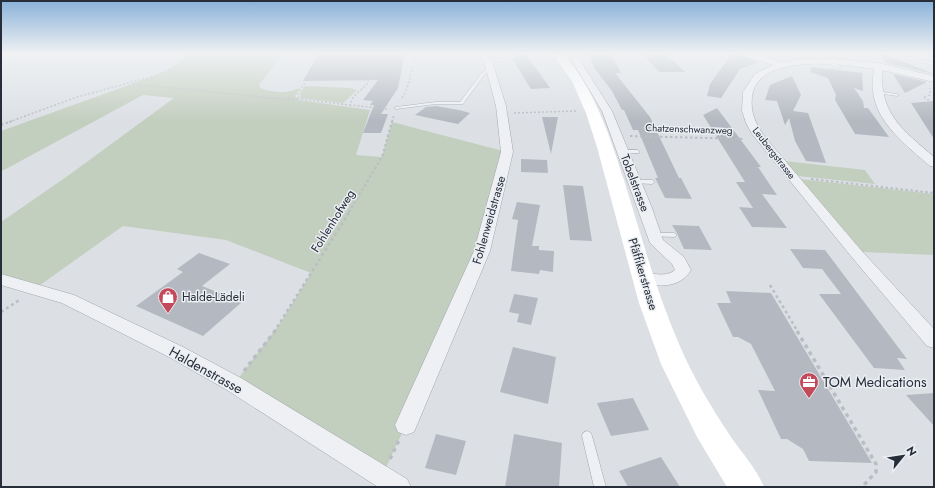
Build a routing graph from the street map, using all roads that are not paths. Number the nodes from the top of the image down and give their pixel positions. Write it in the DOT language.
graph roads {
  1 [pos="481,76"];
  2 [pos="492,76"];
  3 [pos="575,76"];
  4 [pos="586,76"];
  5 [pos="759,76"];
  6 [pos="878,76"];
  7 [pos="920,76"];
  8 [pos="934,79"];
  9 [pos="877,92"];
  10 [pos="897,95"];
  11 [pos="395,109"];
  12 [pos="623,152"];
  13 [pos="637,152"];
  14 [pos="934,163"];
  15 [pos="635,182"];
  16 [pos="652,182"];
  17 [pos="653,235"];
  18 [pos="674,235"];
  19 [pos="644,278"];
  20 [pos="1,279"];
  21 [pos="934,341"];
  22 [pos="406,425"];
  23 [pos="587,436"];
  24 [pos="390,482"];
  25 [pos="600,487"];
  26 [pos="747,487"];
  1 -- 11 [label="lane"];
  2 -- 22 [label="street, Fohlenweidstrasse"];
  3 -- 19 [label="main road, Pfäffikerstrasse"];
  4 -- 12 [label="street, Tobelstrasse"];
  5 -- 21 [label="street, Leubergstrasse"];
  6 -- 9 [label="street"];
  7 -- 8 [label="street, Leubergstrasse"];
  9 -- 10 [label="lane"];
  9 -- 14 [label="street"];
  12 -- 13 [label="lane"];
  12 -- 15 [label="street, Tobelstrasse"];
  15 -- 16 [label="lane"];
  15 -- 17 [label="street, Tobelstrasse"];
  17 -- 18 [label="lane"];
  17 -- 19 [label="street, Tobelstrasse"];
  19 -- 26 [label="main road, Pfäffikerstrasse"];
  20 -- 24 [label="street, Haldenstrasse"];
  23 -- 25 [label="lane"];
}
